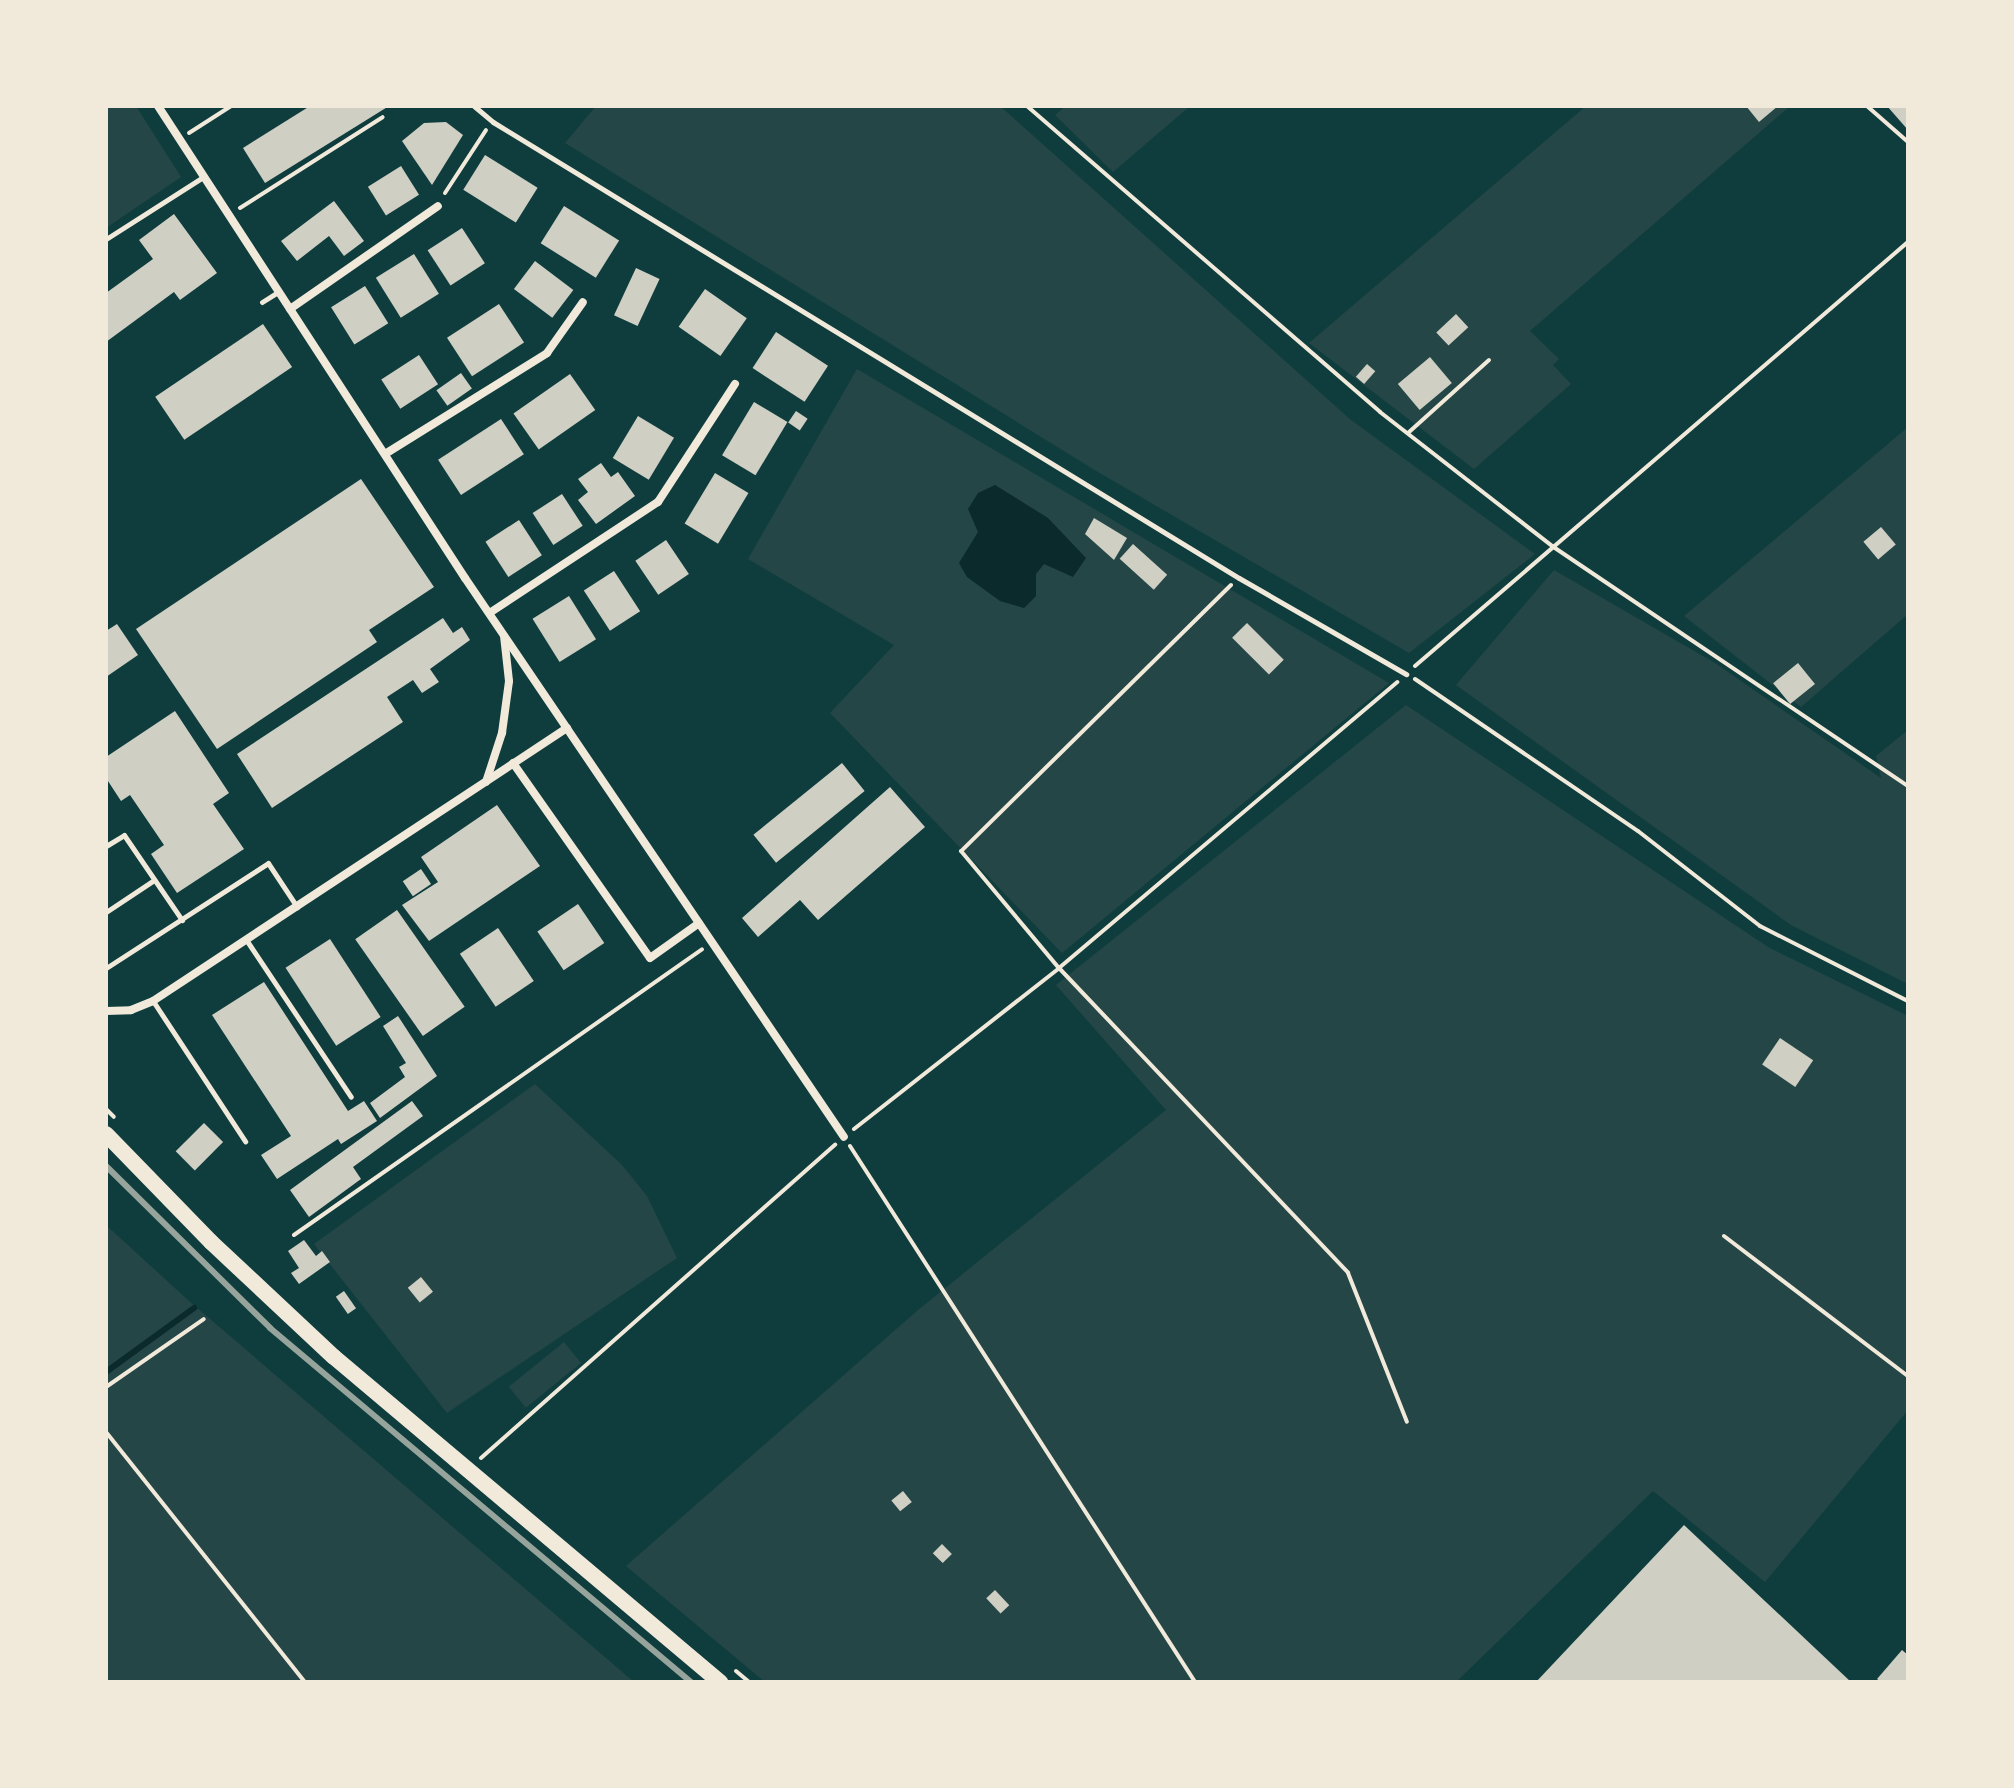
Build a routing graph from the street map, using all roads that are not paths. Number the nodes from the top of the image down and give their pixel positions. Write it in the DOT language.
graph roads {
  1 [pos="158,106"];
  2 [pos="474,106"];
  3 [pos="204,176"];
  4 [pos="438,206"];
  5 [pos="106,239"];
  6 [pos="278,292"];
  7 [pos="262,302"];
  8 [pos="583,302"];
  9 [pos="290,309"];
  10 [pos="735,384"];
  11 [pos="385,454"];
  12 [pos="491,612"];
  13 [pos="503,631"];
  14 [pos="1406,674"];
  15 [pos="567,728"];
  16 [pos="513,763"];
  17 [pos="486,782"];
  18 [pos="106,846"];
  19 [pos="154,880"];
  20 [pos="298,907"];
  21 [pos="106,912"];
  22 [pos="182,920"];
  23 [pos="699,923"];
  24 [pos="247,941"];
  25 [pos="106,968"];
  26 [pos="153,1001"];
  27 [pos="106,1011"];
  28 [pos="351,1097"];
  29 [pos="106,1134"];
  30 [pos="844,1137"];
  31 [pos="245,1141"];
  32 [pos="720,1682"];
  1 -- 3 [label="street"];
  2 -- 14 [label="lane"];
  3 -- 5 [label="lane"];
  3 -- 6 [label="street"];
  4 -- 9 [label="street"];
  6 -- 7 [label="lane"];
  6 -- 9 [label="street"];
  8 -- 11 [label="street"];
  9 -- 11 [label="street"];
  10 -- 12 [label="street"];
  11 -- 12 [label="street"];
  12 -- 13 [label="street"];
  13 -- 15 [label="street"];
  13 -- 17 [label="street"];
  15 -- 16 [label="street"];
  15 -- 23 [label="street"];
  16 -- 17 [label="street"];
  16 -- 23 [label="street"];
  17 -- 20 [label="street"];
  18 -- 19 [label="lane"];
  19 -- 21 [label="lane"];
  19 -- 22 [label="lane"];
  20 -- 22 [label="lane"];
  20 -- 24 [label="street"];
  22 -- 25 [label="lane"];
  23 -- 30 [label="street"];
  24 -- 26 [label="street"];
  24 -- 28 [label="lane"];
  26 -- 27 [label="street"];
  26 -- 31 [label="lane"];
  29 -- 32 [label="main road"];
}
